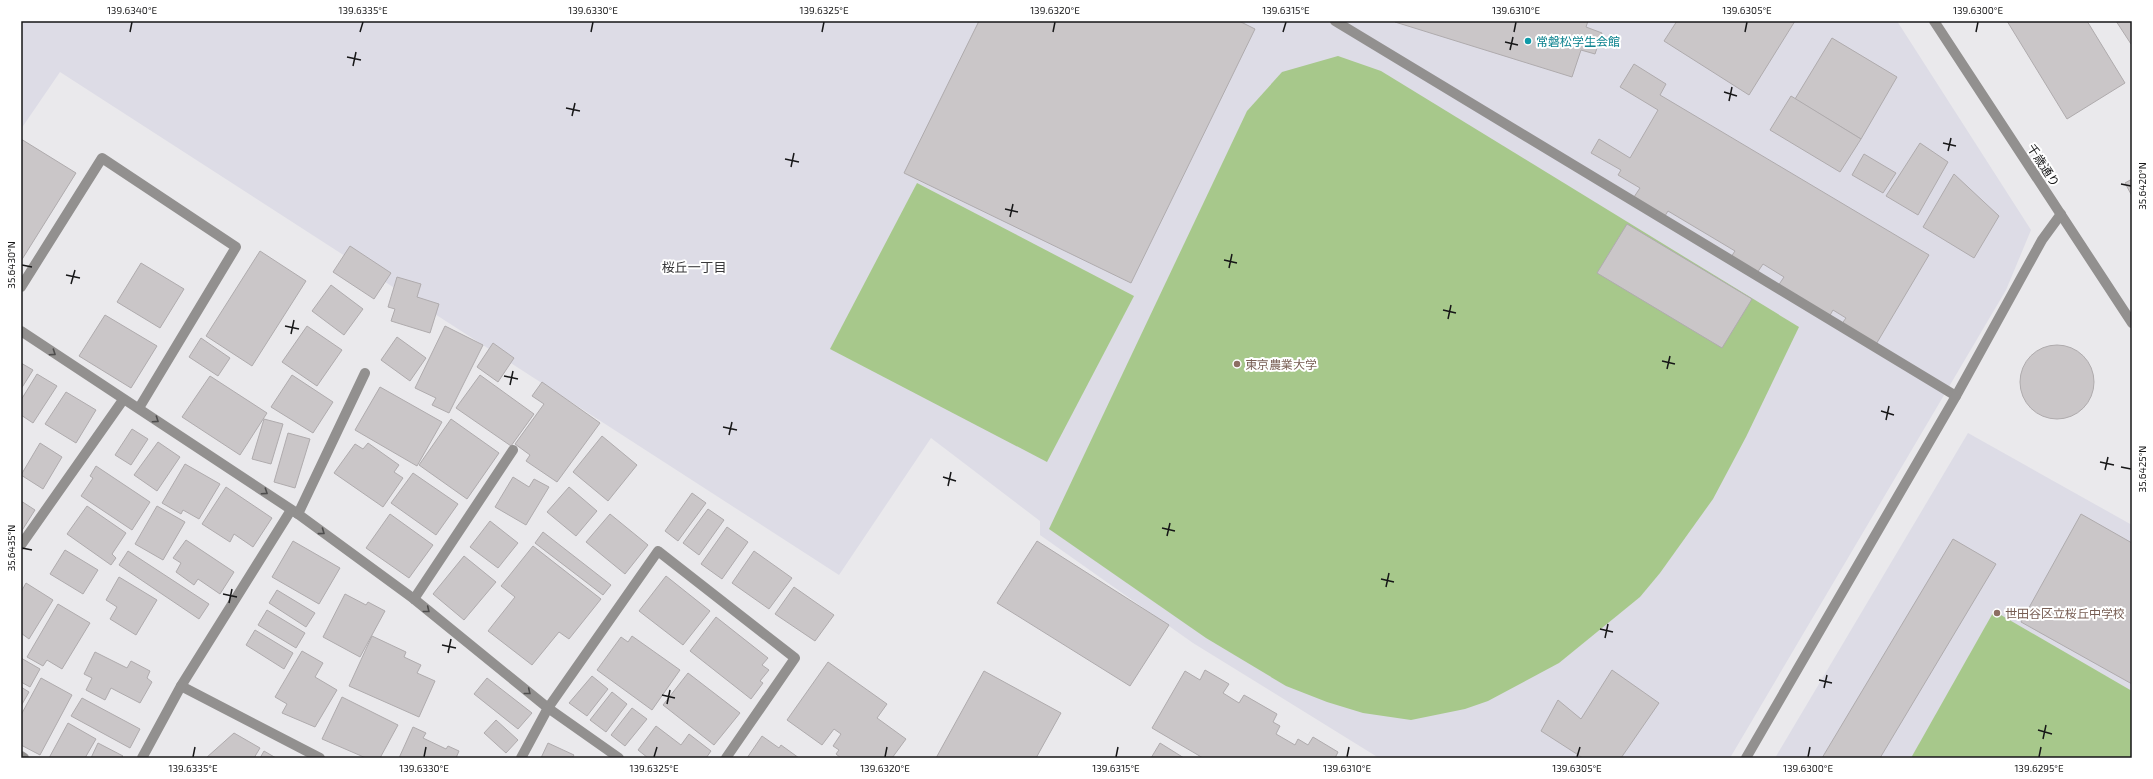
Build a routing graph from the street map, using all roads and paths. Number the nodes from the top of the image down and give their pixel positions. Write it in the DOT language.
graph roads {
  1 [pos="1335,21"];
  2 [pos="1934,21"];
  3 [pos="2061,214"];
  4 [pos="21,287"];
  5 [pos="2132,323"];
  6 [pos="21,331"];
  7 [pos="365,373"];
  8 [pos="1956,396"];
  9 [pos="123,400"];
  10 [pos="139,408"];
  11 [pos="513,450"];
  12 [pos="294,512"];
  13 [pos="21,545"];
  14 [pos="414,599"];
  15 [pos="181,686"];
  16 [pos="548,708"];
  17 [pos="21,756"];
  18 [pos="24,758"];
  19 [pos="142,758"];
  20 [pos="320,758"];
  21 [pos="521,758"];
  22 [pos="619,758"];
  23 [pos="726,758"];
  24 [pos="1746,758"];
  1 -- 8 [label="street"];
  2 -- 3 [label="street, 千歳通り"];
  3 -- 5 [label="street, 千歳通り"];
  3 -- 8 [label="street"];
  4 -- 10 [label="street"];
  6 -- 9 [label="street, one-way"];
  7 -- 12 [label="street"];
  8 -- 24 [label="street"];
  9 -- 10 [label="street"];
  9 -- 13 [label="street"];
  10 -- 12 [label="street, one-way"];
  11 -- 14 [label="street"];
  12 -- 14 [label="street, one-way"];
  12 -- 15 [label="street"];
  14 -- 16 [label="street, one-way"];
  15 -- 19 [label="street"];
  15 -- 20 [label="street"];
  16 -- 21 [label="street"];
  16 -- 22 [label="street"];
  16 -- 23 [label="street"];
  17 -- 18 [label="street"];
}
